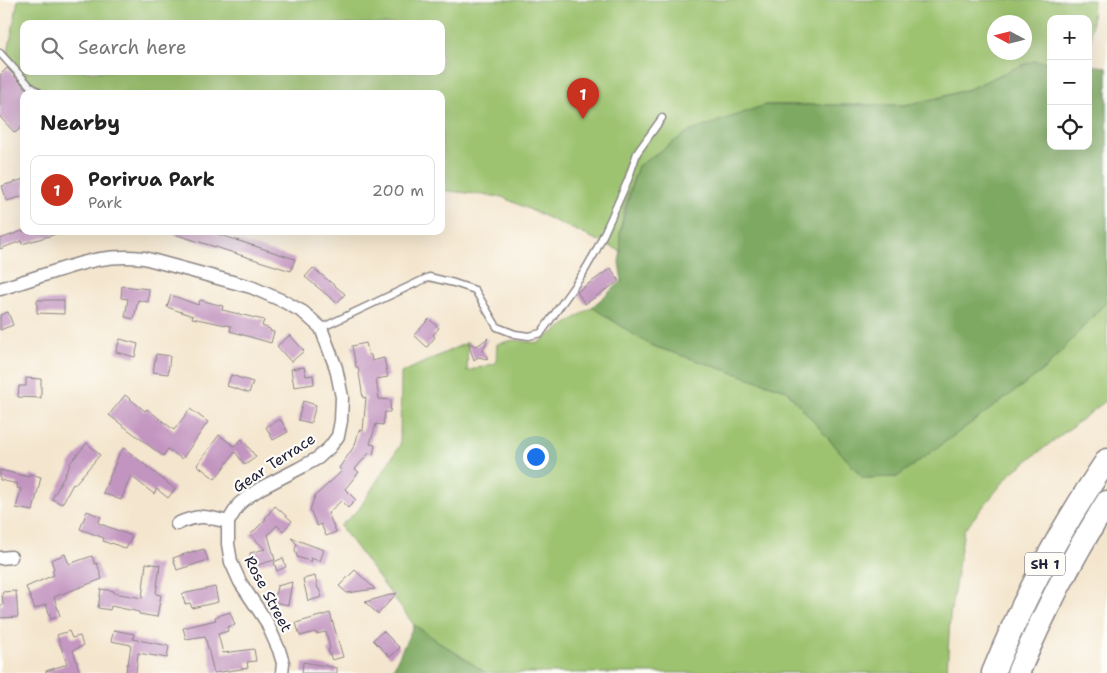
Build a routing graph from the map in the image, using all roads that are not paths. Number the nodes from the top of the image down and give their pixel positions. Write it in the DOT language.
graph roads {
  1 [pos="0,53"];
  2 [pos="20,75"];
  3 [pos="20,75"];
  4 [pos="36,90"];
  5 [pos="662,118"];
  6 [pos="0,289"];
  7 [pos="321,328"];
  8 [pos="1107,460"];
  9 [pos="1107,502"];
  10 [pos="228,522"];
  11 [pos="177,524"];
  12 [pos="282,673"];
  13 [pos="993,673"];
  14 [pos="1018,673"];
  1 -- 3 [label="lane"];
  2 -- 4 [label="lane"];
  5 -- 7 [label="lane"];
  6 -- 7 [label="street, Gear Terrace"];
  7 -- 10 [label="street, Gear Terrace"];
  8 -- 13 [label="highway, SH 1"];
  9 -- 14 [label="highway, SH 1"];
  10 -- 11 [label="street"];
  10 -- 12 [label="street, Rose Street"];
}
